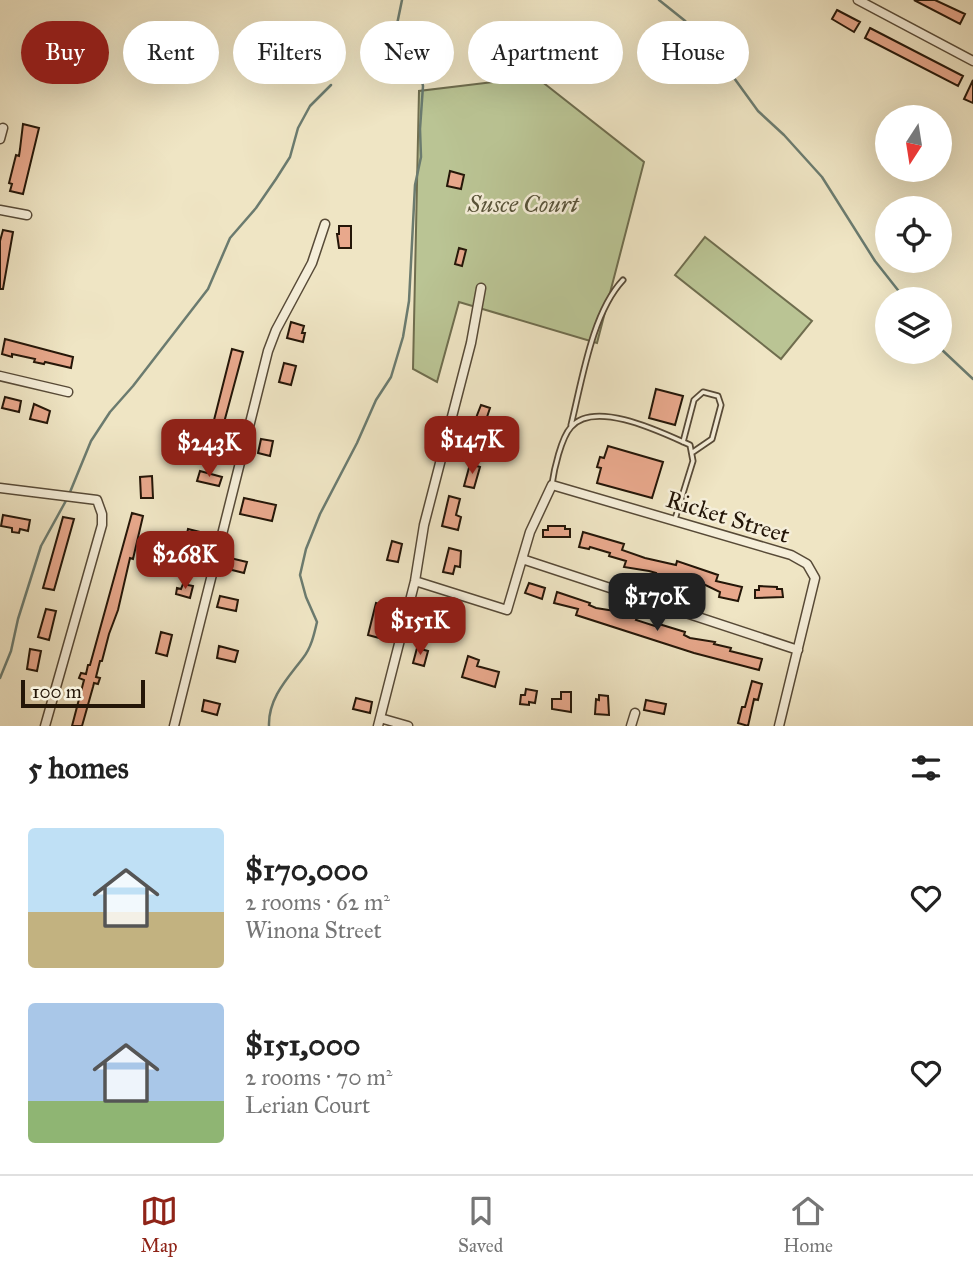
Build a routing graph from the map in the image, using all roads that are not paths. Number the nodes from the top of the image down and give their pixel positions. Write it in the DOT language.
graph roads {
  1 [pos="858,0"];
  2 [pos="973,61"];
  3 [pos="3,128"];
  4 [pos="0,139"];
  5 [pos="0,210"];
  6 [pos="27,215"];
  7 [pos="324,224"];
  8 [pos="623,280"];
  9 [pos="481,288"];
  10 [pos="0,376"];
  11 [pos="68,392"];
  12 [pos="570,428"];
  13 [pos="683,442"];
  14 [pos="693,452"];
  15 [pos="552,485"];
  16 [pos="0,488"];
  17 [pos="674,521"];
  18 [pos="522,559"];
  19 [pos="415,581"];
  20 [pos="798,650"];
  21 [pos="635,713"];
  22 [pos="379,722"];
  23 [pos="45,726"];
  24 [pos="174,726"];
  25 [pos="408,726"];
  26 [pos="631,726"];
  27 [pos="779,726"];
  1 -- 2 [label="street"];
  3 -- 4 [label="street"];
  5 -- 6 [label="street"];
  7 -- 24 [label="street"];
  8 -- 12 [label="lane"];
  9 -- 19 [label="street"];
  10 -- 11 [label="street"];
  12 -- 13 [label="lane"];
  12 -- 15 [label="lane"];
  13 -- 14 [label="lane"];
  13 -- 14 [label="lane"];
  14 -- 17 [label="lane"];
  15 -- 17 [label="street, Ricket Street"];
  15 -- 18 [label="street"];
  16 -- 23 [label="street"];
  17 -- 20 [label="street, Ricket Street"];
  18 -- 19 [label="street"];
  18 -- 20 [label="street"];
  19 -- 22 [label="street"];
  20 -- 27 [label="street, Ricket Street"];
  21 -- 26 [label="street"];
  22 -- 25 [label="street"];
}
